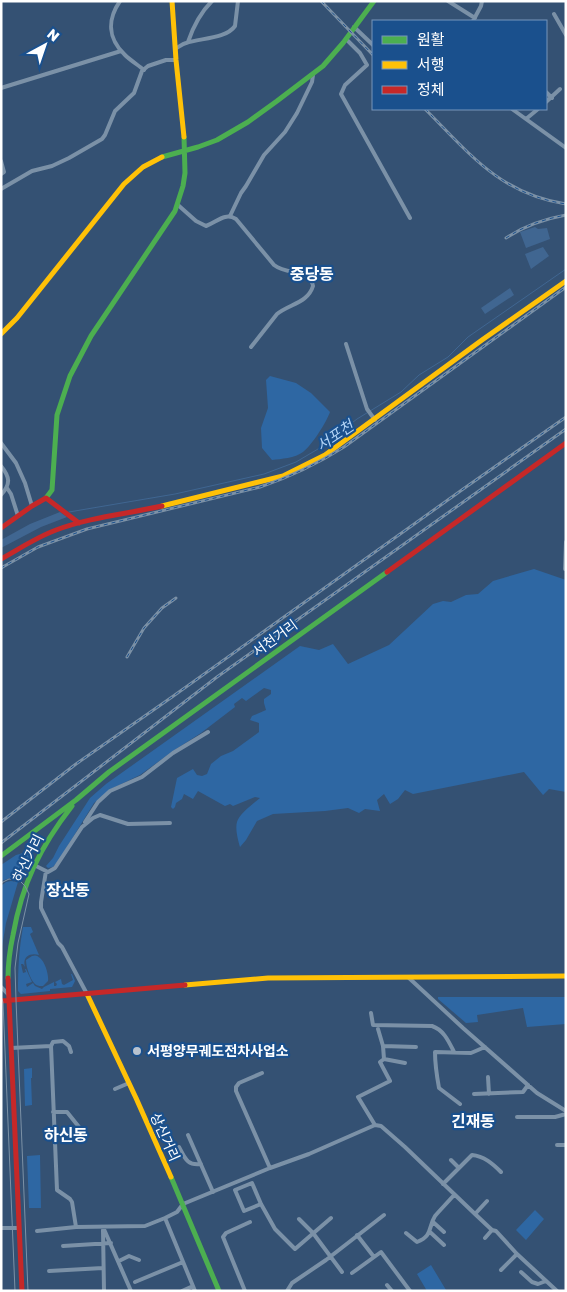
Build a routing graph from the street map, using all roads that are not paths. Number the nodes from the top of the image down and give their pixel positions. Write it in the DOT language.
graph roads {
  1 [pos="120,1"];
  2 [pos="172,1"];
  3 [pos="212,1"];
  4 [pos="238,1"];
  5 [pos="374,1"];
  6 [pos="448,1"];
  7 [pos="482,1"];
  8 [pos="554,14"];
  9 [pos="474,20"];
  10 [pos="354,27"];
  11 [pos="566,35"];
  12 [pos="346,39"];
  13 [pos="188,42"];
  14 [pos="372,44"];
  15 [pos="175,49"];
  16 [pos="121,51"];
  17 [pos="176,60"];
  18 [pos="144,70"];
  19 [pos="313,74"];
  20 [pos="1,88"];
  21 [pos="560,90"];
  22 [pos="547,93"];
  23 [pos="552,98"];
  24 [pos="547,101"];
  25 [pos="513,110"];
  26 [pos="537,110"];
  27 [pos="526,119"];
  28 [pos="566,148"];
  29 [pos="185,150"];
  30 [pos="1,161"];
  31 [pos="1,174"];
  32 [pos="1,189"];
  33 [pos="178,205"];
  34 [pos="230,216"];
  35 [pos="410,218"];
  36 [pos="566,281"];
  37 [pos="1,334"];
  38 [pos="346,344"];
  39 [pos="252,347"];
  40 [pos="375,420"];
  41 [pos="1,443"];
  42 [pos="566,443"];
  43 [pos="1,466"];
  44 [pos="7,488"];
  45 [pos="1,495"];
  46 [pos="46,498"];
  47 [pos="32,506"];
  48 [pos="18,516"];
  49 [pos="79,523"];
  50 [pos="1,528"];
  51 [pos="566,542"];
  52 [pos="1,559"];
  53 [pos="565,568"];
  54 [pos="208,732"];
  55 [pos="76,800"];
  56 [pos="170,824"];
  57 [pos="82,827"];
  58 [pos="1,856"];
  59 [pos="34,865"];
  60 [pos="46,871"];
  61 [pos="566,976"];
  62 [pos="409,978"];
  63 [pos="1,987"];
  64 [pos="86,994"];
  65 [pos="9,997"];
  66 [pos="1,1002"];
  67 [pos="371,1013"];
  68 [pos="378,1029"];
  69 [pos="52,1046"];
  70 [pos="383,1046"];
  71 [pos="416,1047"];
  72 [pos="11,1048"];
  73 [pos="485,1048"];
  74 [pos="71,1052"];
  75 [pos="454,1052"];
  76 [pos="384,1059"];
  77 [pos="405,1063"];
  78 [pos="262,1073"];
  79 [pos="488,1077"];
  80 [pos="129,1083"];
  81 [pos="528,1085"];
  82 [pos="115,1089"];
  83 [pos="474,1094"];
  84 [pos="489,1094"];
  85 [pos="460,1104"];
  86 [pos="54,1112"];
  87 [pos="566,1113"];
  88 [pos="517,1118"];
  89 [pos="375,1124"];
  90 [pos="78,1127"];
  91 [pos="188,1135"];
  92 [pos="557,1145"];
  93 [pos="566,1145"];
  94 [pos="179,1147"];
  95 [pos="451,1160"];
  96 [pos="201,1164"];
  97 [pos="270,1168"];
  98 [pos="459,1168"];
  99 [pos="501,1172"];
  100 [pos="443,1184"];
  101 [pos="213,1192"];
  102 [pos="454,1195"];
  103 [pos="486,1201"];
  104 [pos="183,1204"];
  105 [pos="261,1204"];
  106 [pos="475,1214"];
  107 [pos="384,1215"];
  108 [pos="165,1218"];
  109 [pos="331,1218"];
  110 [pos="299,1219"];
  111 [pos="250,1222"];
  112 [pos="433,1222"];
  113 [pos="103,1227"];
  114 [pos="1,1228"];
  115 [pos="19,1228"];
  116 [pos="76,1228"];
  117 [pos="492,1230"];
  118 [pos="37,1231"];
  119 [pos="430,1232"];
  120 [pos="444,1232"];
  121 [pos="313,1233"];
  122 [pos="406,1233"];
  123 [pos="357,1236"];
  124 [pos="485,1238"];
  125 [pos="103,1243"];
  126 [pos="110,1243"];
  127 [pos="63,1246"];
  128 [pos="444,1246"];
  129 [pos="517,1254"];
  130 [pos="330,1256"];
  131 [pos="374,1257"];
  132 [pos="139,1260"];
  133 [pos="119,1261"];
  134 [pos="183,1262"];
  135 [pos="103,1268"];
  136 [pos="500,1270"];
  137 [pos="49,1271"];
  138 [pos="342,1272"];
  139 [pos="521,1272"];
  140 [pos="352,1273"];
  141 [pos="546,1281"];
  142 [pos="135,1282"];
  143 [pos="387,1284"];
  144 [pos="193,1286"];
  145 [pos="22,1291"];
  146 [pos="104,1291"];
  147 [pos="131,1291"];
  148 [pos="182,1291"];
  149 [pos="195,1291"];
  150 [pos="219,1291"];
  151 [pos="245,1291"];
  152 [pos="287,1291"];
  153 [pos="392,1291"];
  154 [pos="410,1291"];
  155 [pos="557,1291"];
  1 -- 16 [label="street"];
  2 -- 15 [label="main road"];
  3 -- 13 [label="street"];
  4 -- 13 [label="street"];
  5 -- 10 [label="main road"];
  6 -- 9 [label="street"];
  7 -- 9 [label="street"];
  8 -- 11 [label="street"];
  10 -- 12 [label="main road"];
  10 -- 14 [label="street"];
  12 -- 19 [label="main road"];
  12 -- 35 [label="street"];
  13 -- 15 [label="street"];
  15 -- 17 [label="main road"];
  16 -- 18 [label="street"];
  16 -- 20 [label="street"];
  17 -- 18 [label="street"];
  17 -- 29 [label="main road"];
  18 -- 32 [label="street"];
  19 -- 29 [label="main road"];
  19 -- 34 [label="street"];
  21 -- 23 [label="street"];
  22 -- 23 [label="street"];
  23 -- 24 [label="street"];
  25 -- 27 [label="street"];
  26 -- 27 [label="street"];
  27 -- 28 [label="street"];
  29 -- 33 [label="main road"];
  29 -- 37 [label="main road"];
  30 -- 31 [label="street"];
  33 -- 34 [label="street"];
  33 -- 46 [label="main road"];
  34 -- 39 [label="street"];
  36 -- 40 [label="main road"];
  38 -- 40 [label="street"];
  40 -- 49 [label="main road"];
  41 -- 47 [label="street"];
  42 -- 55 [label="main road, 서천거리"];
  43 -- 44 [label="street"];
  44 -- 45 [label="street"];
  44 -- 48 [label="street"];
  46 -- 47 [label="main road"];
  46 -- 49 [label="main road"];
  47 -- 48 [label="main road"];
  48 -- 50 [label="main road"];
  49 -- 52 [label="main road"];
  51 -- 53 [label="street"];
  54 -- 57 [label="street"];
  55 -- 58 [label="main road, 서천거리"];
  55 -- 59 [label="main road, 하신거리"];
  56 -- 57 [label="street"];
  57 -- 60 [label="street"];
  59 -- 60 [label="street"];
  59 -- 65 [label="main road, 하신거리"];
  60 -- 64 [label="street"];
  61 -- 62 [label="main road"];
  62 -- 64 [label="main road"];
  62 -- 73 [label="street"];
  63 -- 65 [label="street"];
  64 -- 65 [label="main road"];
  64 -- 80 [label="main road, 상신거리"];
  65 -- 66 [label="main road"];
  65 -- 72 [label="main road, 하신거리"];
  67 -- 75 [label="street"];
  68 -- 70 [label="street"];
  69 -- 72 [label="street"];
  69 -- 74 [label="street"];
  69 -- 86 [label="street"];
  70 -- 71 [label="street"];
  70 -- 76 [label="street"];
  72 -- 115 [label="main road, 하신거리"];
  73 -- 75 [label="street"];
  73 -- 81 [label="street"];
  75 -- 85 [label="street"];
  76 -- 77 [label="street"];
  76 -- 89 [label="street"];
  78 -- 97 [label="street"];
  79 -- 84 [label="street"];
  80 -- 82 [label="street"];
  80 -- 104 [label="main road, 상신거리"];
  81 -- 84 [label="street"];
  81 -- 87 [label="street"];
  83 -- 84 [label="street"];
  86 -- 90 [label="street"];
  86 -- 116 [label="street"];
  87 -- 88 [label="street"];
  89 -- 97 [label="street"];
  89 -- 100 [label="street"];
  91 -- 96 [label="street"];
  92 -- 93 [label="street"];
  94 -- 96 [label="street"];
  95 -- 98 [label="street"];
  96 -- 101 [label="street"];
  97 -- 101 [label="street"];
  98 -- 99 [label="street"];
  98 -- 100 [label="street"];
  100 -- 102 [label="street"];
  101 -- 104 [label="street"];
  102 -- 106 [label="street"];
  102 -- 112 [label="street"];
  103 -- 106 [label="street"];
  104 -- 108 [label="street"];
  104 -- 150 [label="main road, 상신거리"];
  105 -- 105 [label="street"];
  105 -- 121 [label="street"];
  106 -- 117 [label="street"];
  107 -- 123 [label="street"];
  108 -- 113 [label="street"];
  108 -- 134 [label="street"];
  109 -- 121 [label="street"];
  110 -- 121 [label="street"];
  111 -- 151 [label="street"];
  112 -- 119 [label="street"];
  112 -- 120 [label="street"];
  113 -- 116 [label="street"];
  113 -- 125 [label="street"];
  113 -- 126 [label="street"];
  114 -- 115 [label="street"];
  115 -- 145 [label="main road, 하신거리"];
  116 -- 118 [label="street"];
  117 -- 124 [label="street"];
  117 -- 129 [label="street"];
  119 -- 122 [label="street"];
  119 -- 128 [label="street"];
  121 -- 130 [label="street"];
  123 -- 130 [label="street"];
  123 -- 131 [label="street"];
  125 -- 126 [label="street"];
  125 -- 127 [label="street"];
  125 -- 135 [label="street"];
  126 -- 133 [label="street"];
  129 -- 136 [label="street"];
  129 -- 141 [label="street"];
  130 -- 138 [label="street"];
  130 -- 152 [label="street"];
  131 -- 140 [label="street"];
  131 -- 154 [label="street"];
  132 -- 133 [label="street"];
  133 -- 147 [label="street"];
  134 -- 142 [label="street"];
  134 -- 144 [label="street"];
  135 -- 137 [label="street"];
  135 -- 146 [label="street"];
  139 -- 141 [label="street"];
  141 -- 155 [label="street"];
  143 -- 153 [label="street"];
  144 -- 148 [label="street"];
  144 -- 149 [label="street"];
}
